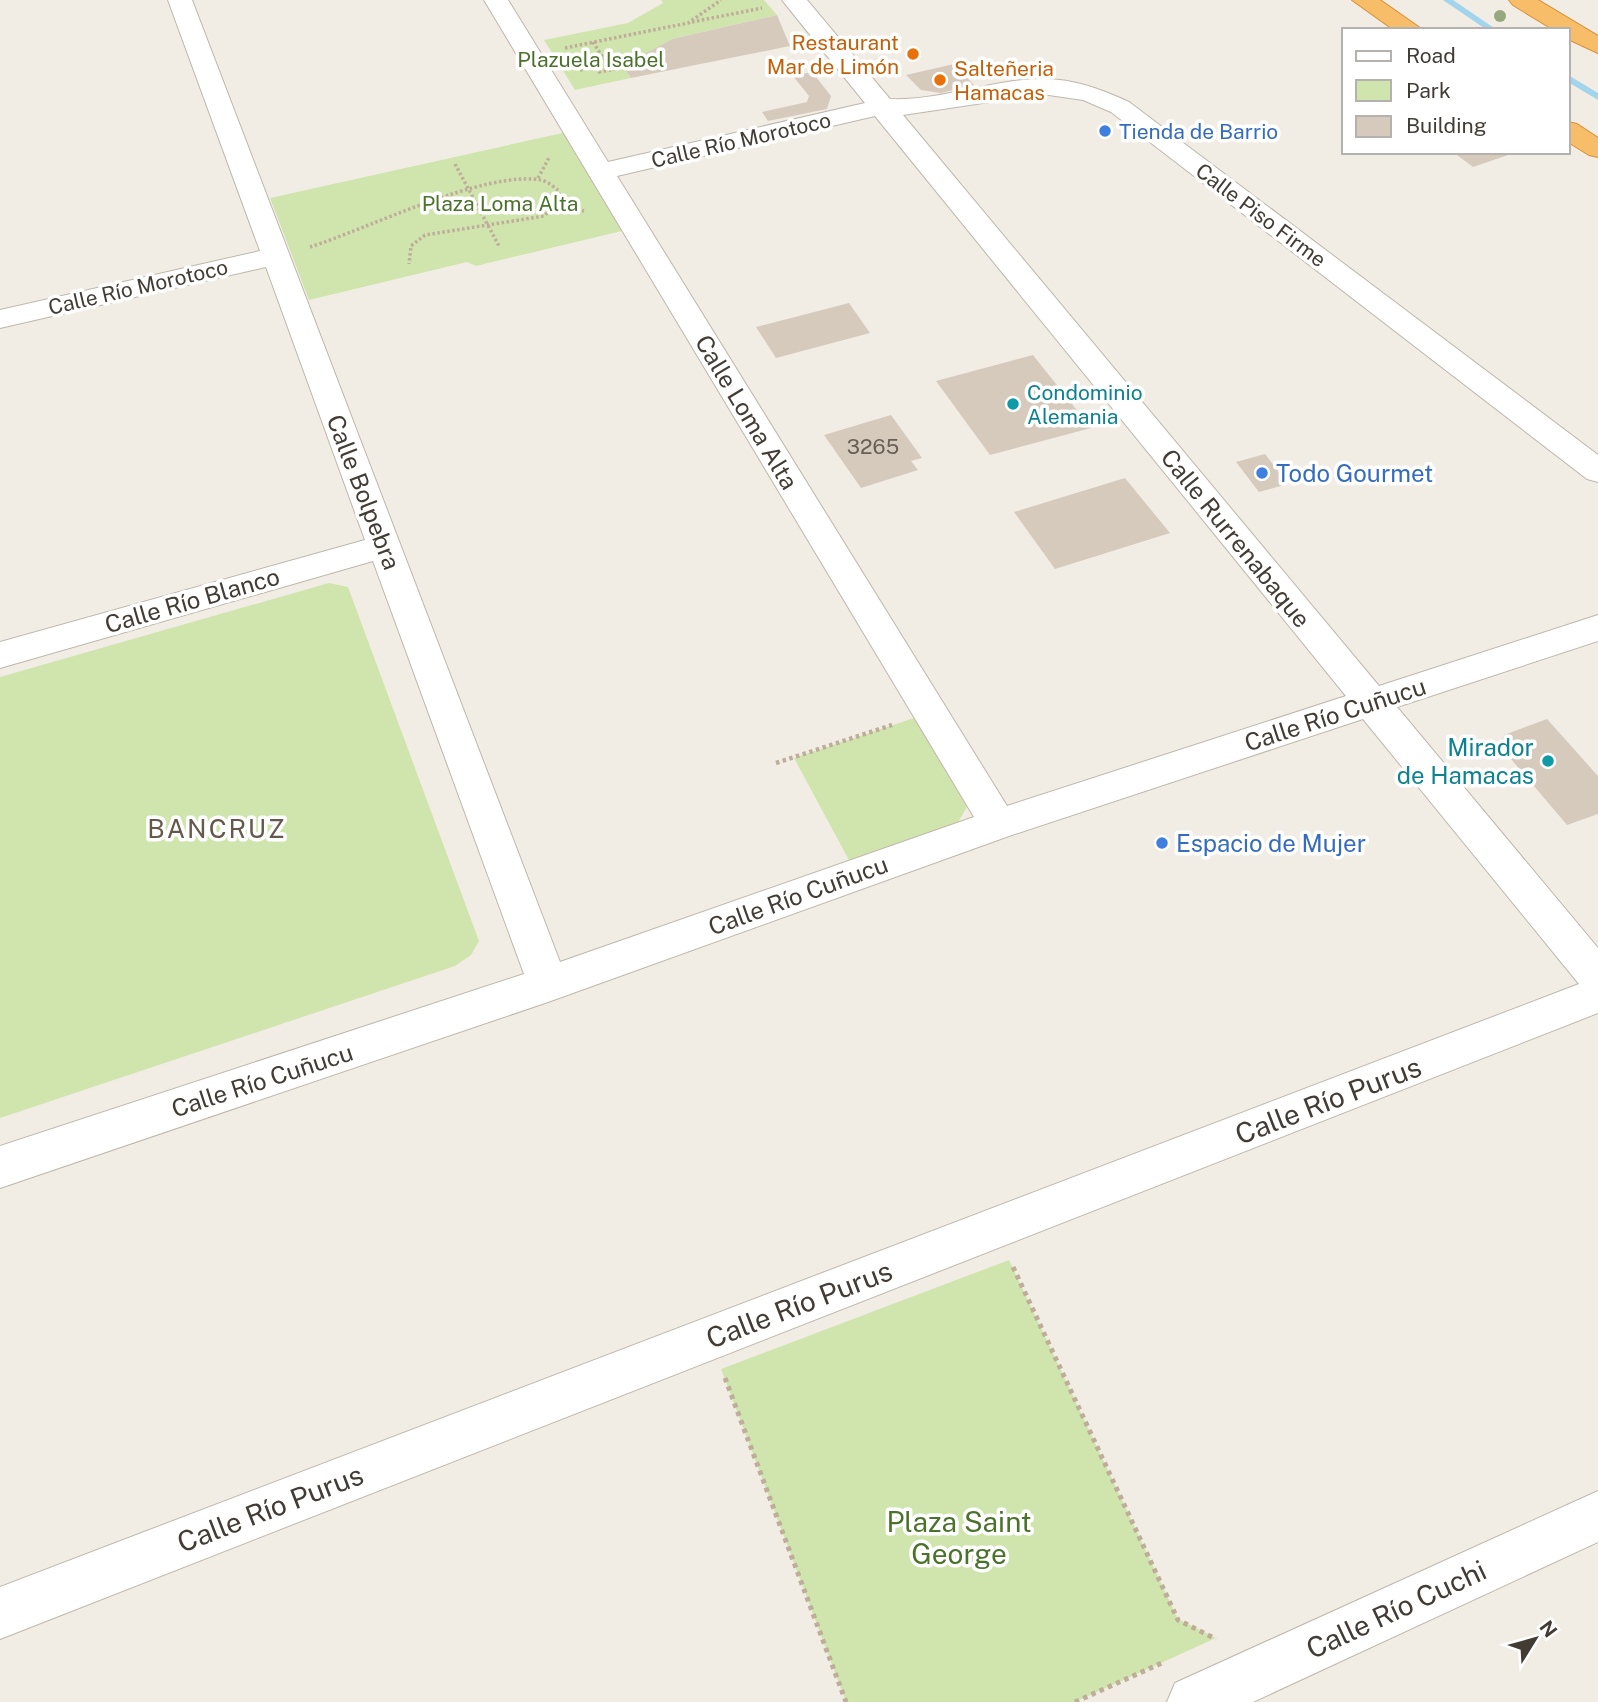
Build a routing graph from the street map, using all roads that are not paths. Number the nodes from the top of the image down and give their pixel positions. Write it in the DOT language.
graph roads {
  1 [pos="180,0"];
  2 [pos="496,0"];
  3 [pos="1364,0"];
  4 [pos="1521,0"];
  5 [pos="794,1"];
  6 [pos="1408,28"];
  7 [pos="1568,28"];
  8 [pos="1570,29"];
  9 [pos="1598,46"];
  10 [pos="881,107"];
  11 [pos="1570,131"];
  12 [pos="1598,149"];
  13 [pos="601,172"];
  14 [pos="276,256"];
  15 [pos="0,319"];
  16 [pos="1598,471"];
  17 [pos="384,546"];
  18 [pos="1598,628"];
  19 [pos="0,654"];
  20 [pos="1372,703"];
  21 [pos="998,824"];
  22 [pos="1598,978"];
  23 [pos="548,984"];
  24 [pos="1598,995"];
  25 [pos="0,1167"];
  26 [pos="1598,1516"];
  27 [pos="0,1613"];
  28 [pos="1214,1693"];
  1 -- 14 [label="street, Calle Bolpebra"];
  2 -- 13 [label="street, Calle Loma Alta"];
  3 -- 6 [label="highway"];
  4 -- 7 [label="highway"];
  5 -- 10 [label="street, Calle Rurrenabaque"];
  8 -- 9 [label="highway"];
  10 -- 13 [label="street, Calle Río Morotoco"];
  10 -- 16 [label="street, Calle Piso Firme"];
  10 -- 20 [label="street, Calle Rurrenabaque"];
  11 -- 12 [label="highway"];
  13 -- 21 [label="street, Calle Loma Alta"];
  14 -- 15 [label="street, Calle Río Morotoco"];
  14 -- 17 [label="street, Calle Bolpebra"];
  17 -- 19 [label="street, Calle Río Blanco"];
  17 -- 23 [label="street, Calle Bolpebra"];
  18 -- 20 [label="street, Calle Río Cuñucu"];
  20 -- 21 [label="street, Calle Río Cuñucu"];
  20 -- 22 [label="street, Calle Rurrenabaque"];
  21 -- 23 [label="street, Calle Río Cuñucu"];
  23 -- 25 [label="street, Calle Río Cuñucu"];
  24 -- 27 [label="street, Calle Río Purus"];
  26 -- 28 [label="street, Calle Río Cuchi"];
}
